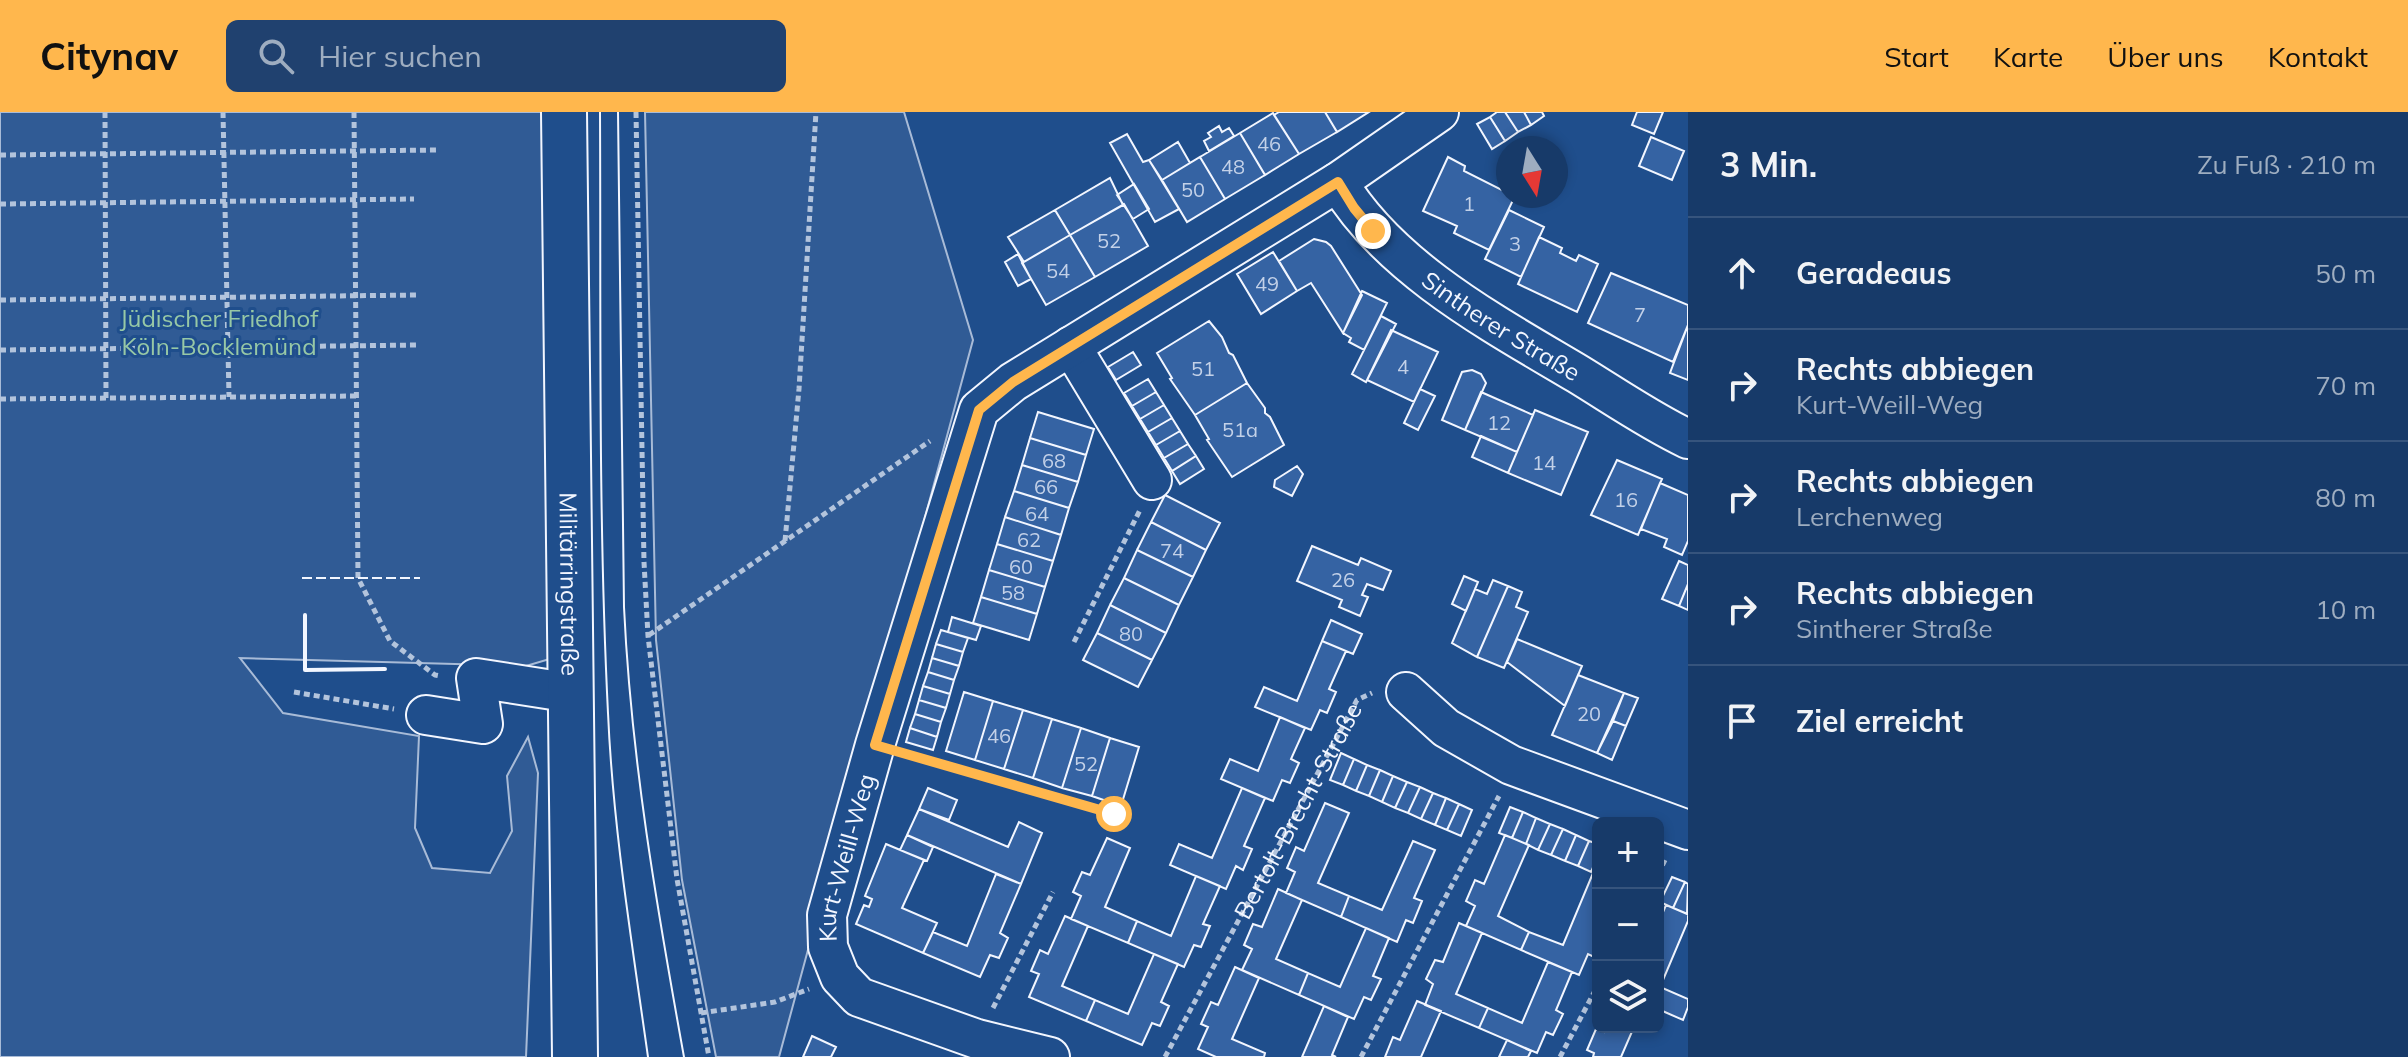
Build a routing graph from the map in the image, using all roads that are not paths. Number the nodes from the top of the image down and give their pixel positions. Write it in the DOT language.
graph roads {
  1 [pos="564,112"];
  2 [pos="1439,112"];
  3 [pos="1338,182"];
  4 [pos="1071,346"];
  5 [pos="1688,439"];
  6 [pos="1152,480"];
  7 [pos="1406,692"];
  8 [pos="572,693"];
  9 [pos="426,715"];
  10 [pos="1688,830"];
  11 [pos="575,1057"];
  12 [pos="1050,1057"];
  1 -- 8 [label="main road, Militärringstraße"];
  2 -- 3 [label="street"];
  3 -- 4 [label="street"];
  3 -- 5 [label="street, Sintherer Straße"];
  4 -- 6 [label="street"];
  4 -- 12 [label="street, Kurt-Weill-Weg"];
  7 -- 10 [label="street"];
  8 -- 9 [label="street"];
  8 -- 11 [label="main road, Militärringstraße"];
}
